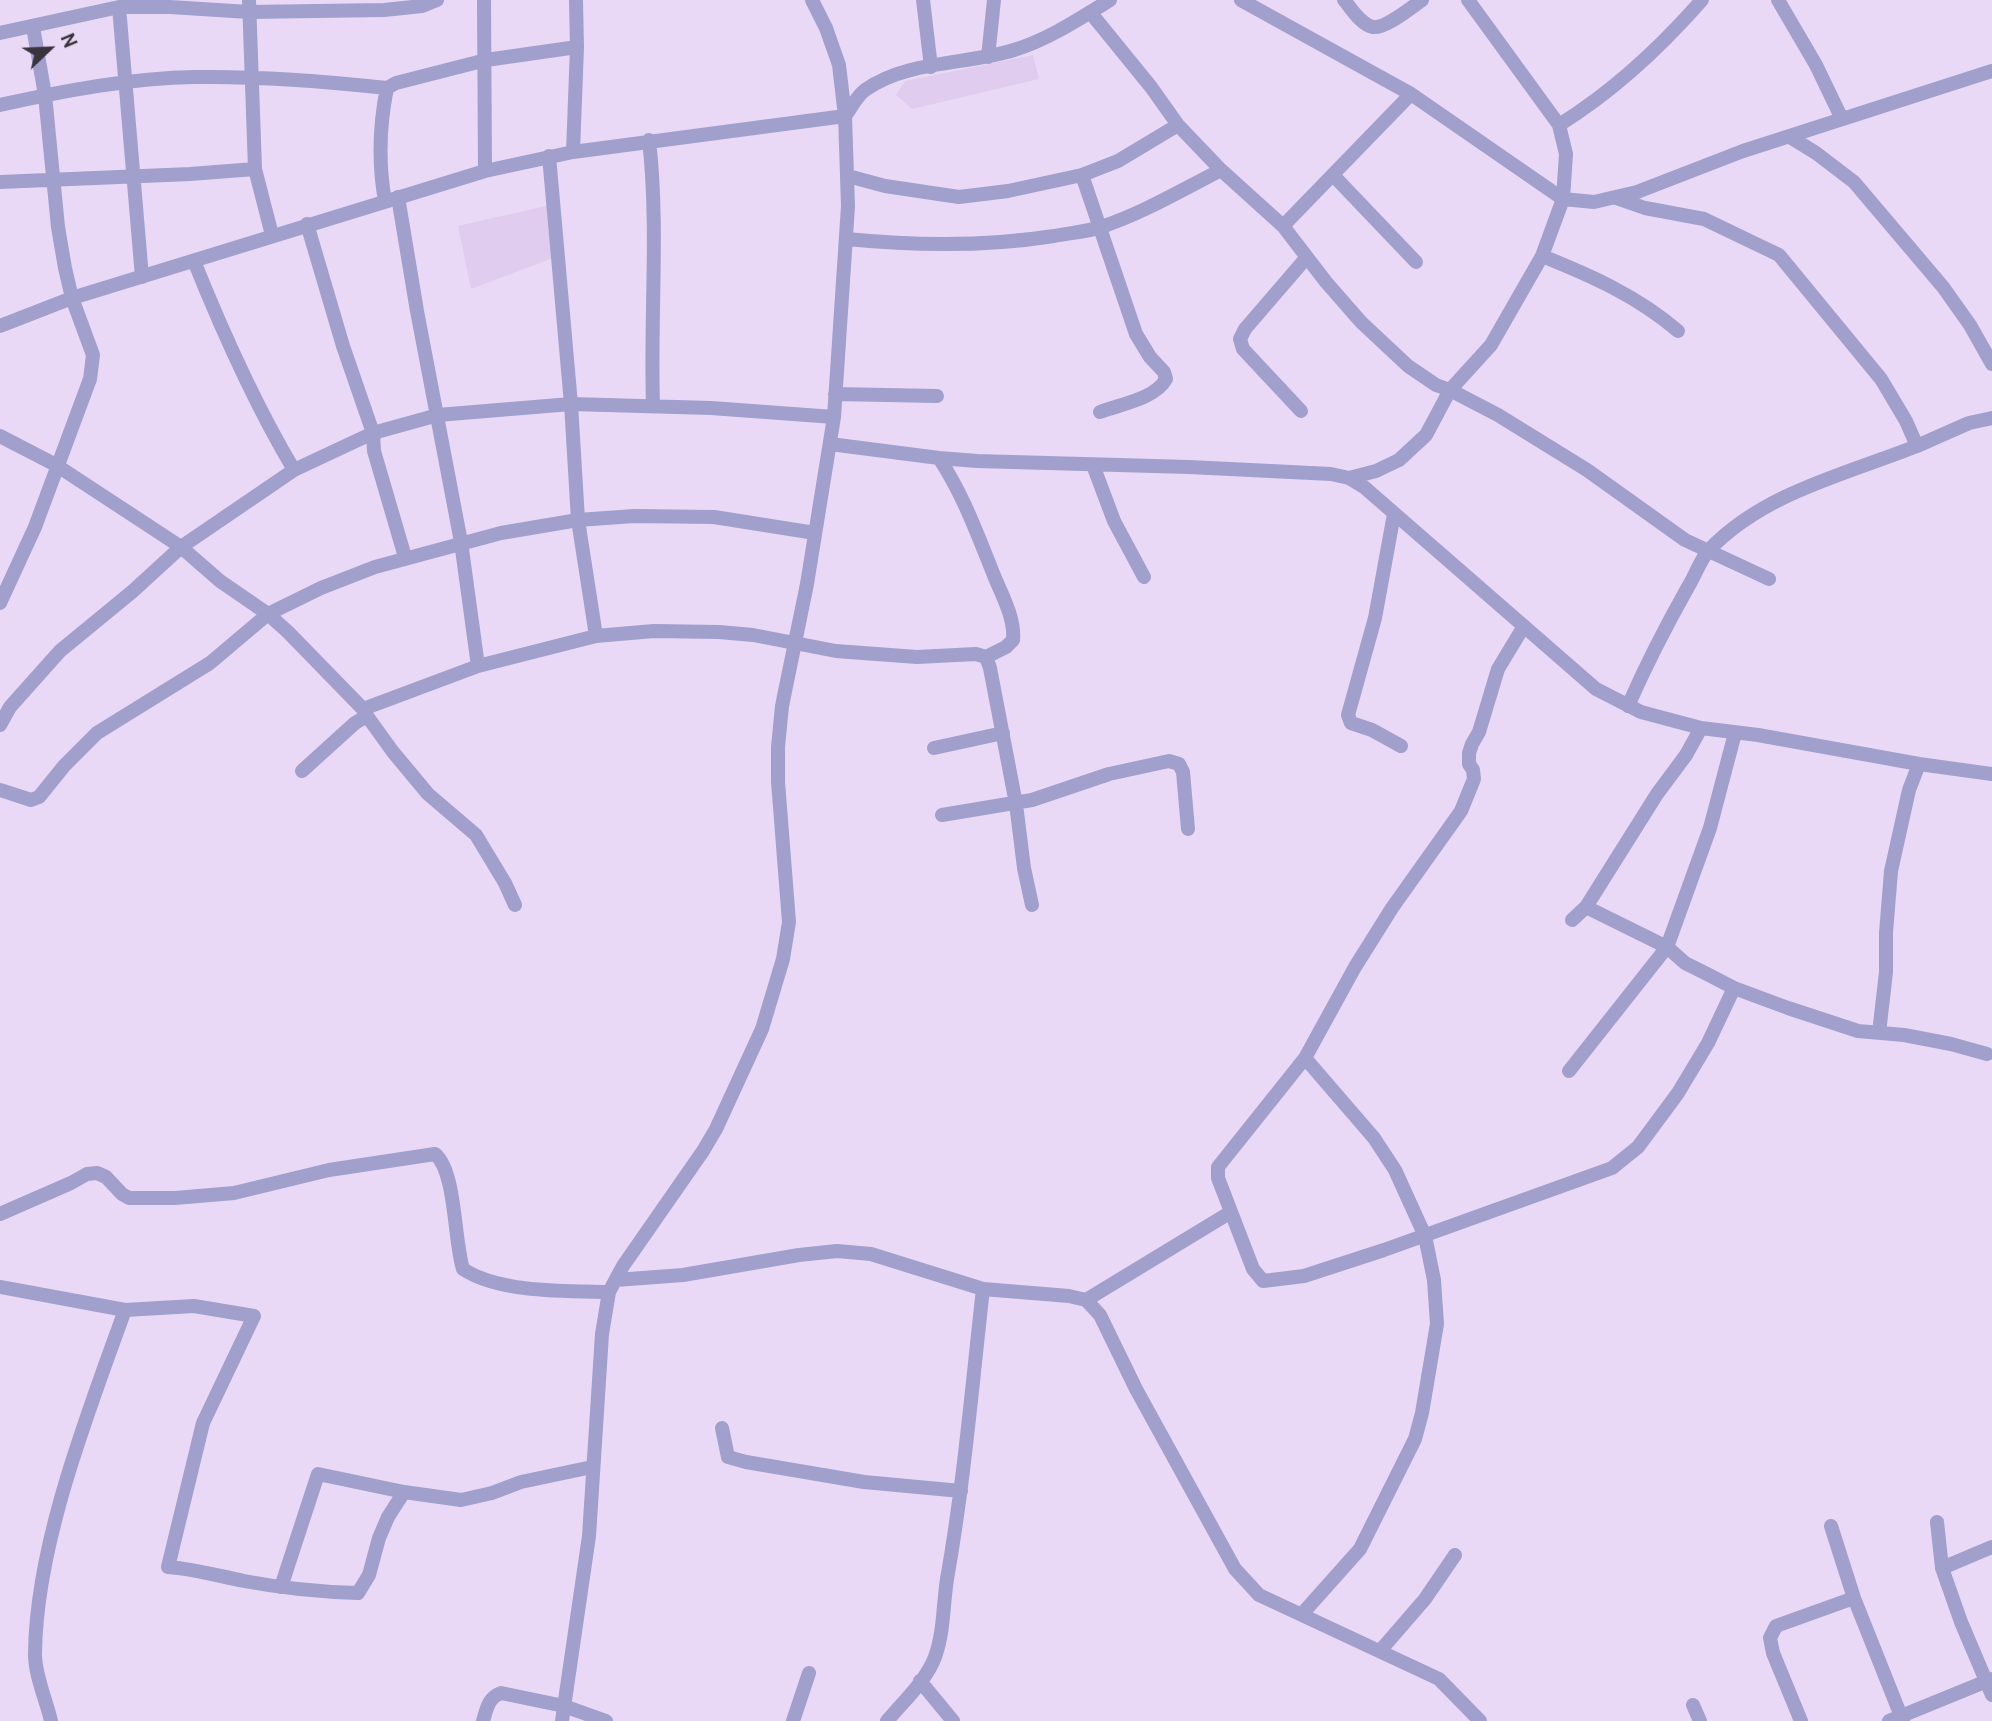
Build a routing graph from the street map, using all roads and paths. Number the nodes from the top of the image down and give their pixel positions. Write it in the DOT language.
graph roads {
  1 [pos="438,0"];
  2 [pos="484,0"];
  3 [pos="576,0"];
  4 [pos="812,0"];
  5 [pos="923,0"];
  6 [pos="994,0"];
  7 [pos="1110,0"];
  8 [pos="1241,0"];
  9 [pos="1344,0"];
  10 [pos="1422,0"];
  11 [pos="1468,0"];
  12 [pos="1702,0"];
  13 [pos="1778,0"];
  14 [pos="249,6"];
  15 [pos="119,7"];
  16 [pos="1090,12"];
  17 [pos="33,27"];
  18 [pos="0,33"];
  19 [pos="577,47"];
  20 [pos="988,57"];
  21 [pos="486,60"];
  22 [pos="931,67"];
  23 [pos="1992,71"];
  24 [pos="251,78"];
  25 [pos="125,83"];
  26 [pos="387,88"];
  27 [pos="1411,94"];
  28 [pos="45,95"];
  29 [pos="0,105"];
  30 [pos="845,116"];
  31 [pos="1842,119"];
  32 [pos="1178,125"];
  33 [pos="1559,125"];
  34 [pos="1790,137"];
  35 [pos="649,140"];
  36 [pos="573,152"];
  37 [pos="550,156"];
  38 [pos="255,169"];
  39 [pos="1221,170"];
  40 [pos="485,171"];
  41 [pos="133,175"];
  42 [pos="1333,175"];
  43 [pos="848,176"];
  44 [pos="1082,176"];
  45 [pos="54,178"];
  46 [pos="0,182"];
  47 [pos="1616,198"];
  48 [pos="391,199"];
  49 [pos="1563,199"];
  50 [pos="307,224"];
  51 [pos="1283,226"];
  52 [pos="1099,228"];
  53 [pos="272,235"];
  54 [pos="847,239"];
  55 [pos="1542,256"];
  56 [pos="1307,257"];
  57 [pos="194,261"];
  58 [pos="1416,262"];
  59 [pos="142,277"];
  60 [pos="72,298"];
  61 [pos="0,326"];
  62 [pos="1678,331"];
  63 [pos="1992,363"];
  64 [pos="1450,390"];
  65 [pos="835,394"];
  66 [pos="937,396"];
  67 [pos="571,404"];
  68 [pos="653,405"];
  69 [pos="1301,411"];
  70 [pos="1100,412"];
  71 [pos="438,415"];
  72 [pos="834,417"];
  73 [pos="1992,418"];
  74 [pos="373,433"];
  75 [pos="0,436"];
  76 [pos="830,444"];
  77 [pos="1917,446"];
  78 [pos="939,458"];
  79 [pos="56,465"];
  80 [pos="1093,465"];
  81 [pos="294,470"];
  82 [pos="1349,478"];
  83 [pos="1394,514"];
  84 [pos="578,520"];
  85 [pos="815,533"];
  86 [pos="461,542"];
  87 [pos="181,547"];
  88 [pos="1708,552"];
  89 [pos="405,558"];
  90 [pos="1144,577"];
  91 [pos="1769,579"];
  92 [pos="0,603"];
  93 [pos="268,614"];
  94 [pos="1524,626"];
  95 [pos="596,636"];
  96 [pos="796,643"];
  97 [pos="986,657"];
  98 [pos="478,666"];
  99 [pos="1628,706"];
  100 [pos="365,713"];
  101 [pos="0,725"];
  102 [pos="1701,729"];
  103 [pos="1003,733"];
  104 [pos="1735,733"];
  105 [pos="1401,746"];
  106 [pos="934,748"];
  107 [pos="1919,764"];
  108 [pos="302,771"];
  109 [pos="1992,774"];
  110 [pos="0,790"];
  111 [pos="1016,804"];
  112 [pos="942,815"];
  113 [pos="1188,829"];
  114 [pos="515,905"];
  115 [pos="1032,905"];
  116 [pos="1586,907"];
  117 [pos="1572,920"];
  118 [pos="1667,947"];
  119 [pos="1734,988"];
  120 [pos="1879,1033"];
  121 [pos="1987,1054"];
  122 [pos="1304,1058"];
  123 [pos="1569,1071"];
  124 [pos="1231,1212"];
  125 [pos="0,1214"];
  126 [pos="1425,1236"];
  127 [pos="612,1286"];
  128 [pos="0,1287"];
  129 [pos="983,1289"];
  130 [pos="1086,1300"];
  131 [pos="125,1310"];
  132 [pos="722,1428"];
  133 [pos="592,1467"];
  134 [pos="961,1491"];
  135 [pos="404,1492"];
  136 [pos="1937,1522"];
  137 [pos="1831,1526"];
  138 [pos="1992,1547"];
  139 [pos="1455,1555"];
  140 [pos="1942,1568"];
  141 [pos="281,1587"];
  142 [pos="1854,1598"];
  143 [pos="1301,1614"];
  144 [pos="1380,1651"];
  145 [pos="809,1673"];
  146 [pos="920,1681"];
  147 [pos="1990,1685"];
  148 [pos="1693,1705"];
  149 [pos="564,1706"];
  150 [pos="1897,1719"];
  151 [pos="51,1721"];
  152 [pos="483,1721"];
  153 [pos="562,1721"];
  154 [pos="606,1721"];
  155 [pos="793,1721"];
  156 [pos="887,1721"];
  157 [pos="953,1721"];
  158 [pos="1480,1721"];
  159 [pos="1700,1721"];
  160 [pos="1801,1721"];
  1 -- 14 [label="street"];
  2 -- 21 [label="street"];
  3 -- 19 [label="street"];
  4 -- 30 [label="street"];
  5 -- 22 [label="street"];
  6 -- 20 [label="street"];
  7 -- 16 [label="street"];
  8 -- 27 [label="street"];
  9 -- 10 [label="street"];
  11 -- 33 [label="street"];
  12 -- 33 [label="street"];
  13 -- 31 [label="street"];
  14 -- 15 [label="street"];
  14 -- 24 [label="street"];
  15 -- 17 [label="street"];
  15 -- 25 [label="street"];
  16 -- 20 [label="street"];
  16 -- 32 [label="street"];
  17 -- 18 [label="street"];
  17 -- 28 [label="street"];
  19 -- 21 [label="street"];
  19 -- 36 [label="street"];
  20 -- 22 [label="street"];
  21 -- 26 [label="street"];
  21 -- 40 [label="street"];
  22 -- 30 [label="street"];
  23 -- 31 [label="street"];
  24 -- 25 [label="street"];
  24 -- 26 [label="street"];
  24 -- 38 [label="street"];
  25 -- 28 [label="street"];
  25 -- 41 [label="street"];
  26 -- 48 [label="street"];
  27 -- 42 [label="street"];
  27 -- 49 [label="street"];
  28 -- 29 [label="street"];
  28 -- 45 [label="street"];
  30 -- 35 [label="street"];
  30 -- 43 [label="street"];
  31 -- 34 [label="street"];
  32 -- 39 [label="street"];
  32 -- 44 [label="street"];
  33 -- 49 [label="street"];
  34 -- 47 [label="street"];
  34 -- 63 [label="street"];
  35 -- 36 [label="street"];
  35 -- 68 [label="street"];
  36 -- 37 [label="street"];
  37 -- 40 [label="street"];
  37 -- 67 [label="street"];
  38 -- 41 [label="street"];
  38 -- 53 [label="street"];
  39 -- 51 [label="street"];
  39 -- 52 [label="street"];
  40 -- 48 [label="street"];
  41 -- 45 [label="street"];
  41 -- 59 [label="street"];
  42 -- 51 [label="street"];
  42 -- 58 [label="street"];
  43 -- 44 [label="street"];
  43 -- 54 [label="street"];
  44 -- 52 [label="street"];
  45 -- 46 [label="street"];
  45 -- 60 [label="street"];
  47 -- 49 [label="street"];
  47 -- 77 [label="street"];
  48 -- 50 [label="street"];
  48 -- 71 [label="street"];
  49 -- 55 [label="street"];
  50 -- 53 [label="street"];
  50 -- 74 [label="street"];
  51 -- 56 [label="street"];
  52 -- 54 [label="street"];
  52 -- 70 [label="street"];
  53 -- 57 [label="street"];
  54 -- 65 [label="street"];
  55 -- 62 [label="street"];
  55 -- 64 [label="street"];
  56 -- 64 [label="street"];
  56 -- 69 [label="street"];
  57 -- 59 [label="street"];
  57 -- 81 [label="street"];
  59 -- 60 [label="street"];
  60 -- 61 [label="street"];
  60 -- 79 [label="street"];
  64 -- 82 [label="street"];
  64 -- 88 [label="street"];
  65 -- 66 [label="street"];
  65 -- 72 [label="street"];
  67 -- 68 [label="street"];
  67 -- 71 [label="street"];
  67 -- 84 [label="street"];
  68 -- 72 [label="street"];
  71 -- 74 [label="street"];
  71 -- 86 [label="street"];
  72 -- 76 [label="street"];
  73 -- 77 [label="street"];
  74 -- 81 [label="street"];
  74 -- 89 [label="street"];
  75 -- 79 [label="street"];
  76 -- 78 [label="street"];
  76 -- 85 [label="street"];
  77 -- 88 [label="street"];
  78 -- 80 [label="street"];
  78 -- 97 [label="street"];
  79 -- 87 [label="street"];
  79 -- 92 [label="street"];
  80 -- 82 [label="street"];
  80 -- 90 [label="street"];
  81 -- 87 [label="street"];
  82 -- 83 [label="street"];
  83 -- 94 [label="street"];
  83 -- 105 [label="street"];
  84 -- 85 [label="street"];
  84 -- 86 [label="street"];
  84 -- 95 [label="street"];
  85 -- 96 [label="street"];
  86 -- 89 [label="street"];
  86 -- 98 [label="street"];
  87 -- 93 [label="street"];
  87 -- 101 [label="street"];
  88 -- 91 [label="street"];
  88 -- 99 [label="street"];
  89 -- 93 [label="street"];
  93 -- 100 [label="street"];
  93 -- 110 [label="street"];
  94 -- 99 [label="street"];
  94 -- 122 [label="street"];
  95 -- 96 [label="street"];
  95 -- 98 [label="street"];
  96 -- 97 [label="street"];
  96 -- 127 [label="street"];
  97 -- 103 [label="street"];
  98 -- 100 [label="street"];
  99 -- 102 [label="street"];
  100 -- 108 [label="street"];
  100 -- 114 [label="street"];
  102 -- 104 [label="street"];
  102 -- 116 [label="street"];
  103 -- 106 [label="street"];
  103 -- 111 [label="street"];
  104 -- 107 [label="street"];
  104 -- 118 [label="street"];
  107 -- 109 [label="street"];
  107 -- 120 [label="street"];
  111 -- 112 [label="street"];
  111 -- 113 [label="street"];
  111 -- 115 [label="street"];
  116 -- 117 [label="street"];
  116 -- 118 [label="street"];
  118 -- 119 [label="street"];
  118 -- 123 [label="street"];
  119 -- 120 [label="street"];
  119 -- 126 [label="street"];
  120 -- 121 [label="street"];
  122 -- 124 [label="street"];
  122 -- 126 [label="street"];
  124 -- 126 [label="street"];
  124 -- 130 [label="street"];
  125 -- 127 [label="street"];
  126 -- 143 [label="street"];
  127 -- 129 [label="street"];
  127 -- 133 [label="street"];
  128 -- 131 [label="street"];
  129 -- 130 [label="street"];
  129 -- 134 [label="street"];
  130 -- 143 [label="street"];
  131 -- 141 [label="street"];
  131 -- 151 [label="street"];
  132 -- 134 [label="street"];
  133 -- 135 [label="street"];
  133 -- 149 [label="street"];
  134 -- 146 [label="street"];
  135 -- 141 [label="street"];
  135 -- 141 [label="street"];
  136 -- 140 [label="street"];
  137 -- 142 [label="street"];
  138 -- 140 [label="street"];
  139 -- 144 [label="street"];
  140 -- 147 [label="street"];
  142 -- 150 [label="street"];
  142 -- 160 [label="street"];
  143 -- 144 [label="street"];
  144 -- 158 [label="street"];
  145 -- 155 [label="street"];
  146 -- 156 [label="street"];
  146 -- 157 [label="street"];
  147 -- 150 [label="street"];
  148 -- 159 [label="street"];
  149 -- 152 [label="street"];
  149 -- 153 [label="street"];
  149 -- 154 [label="street"];
}
